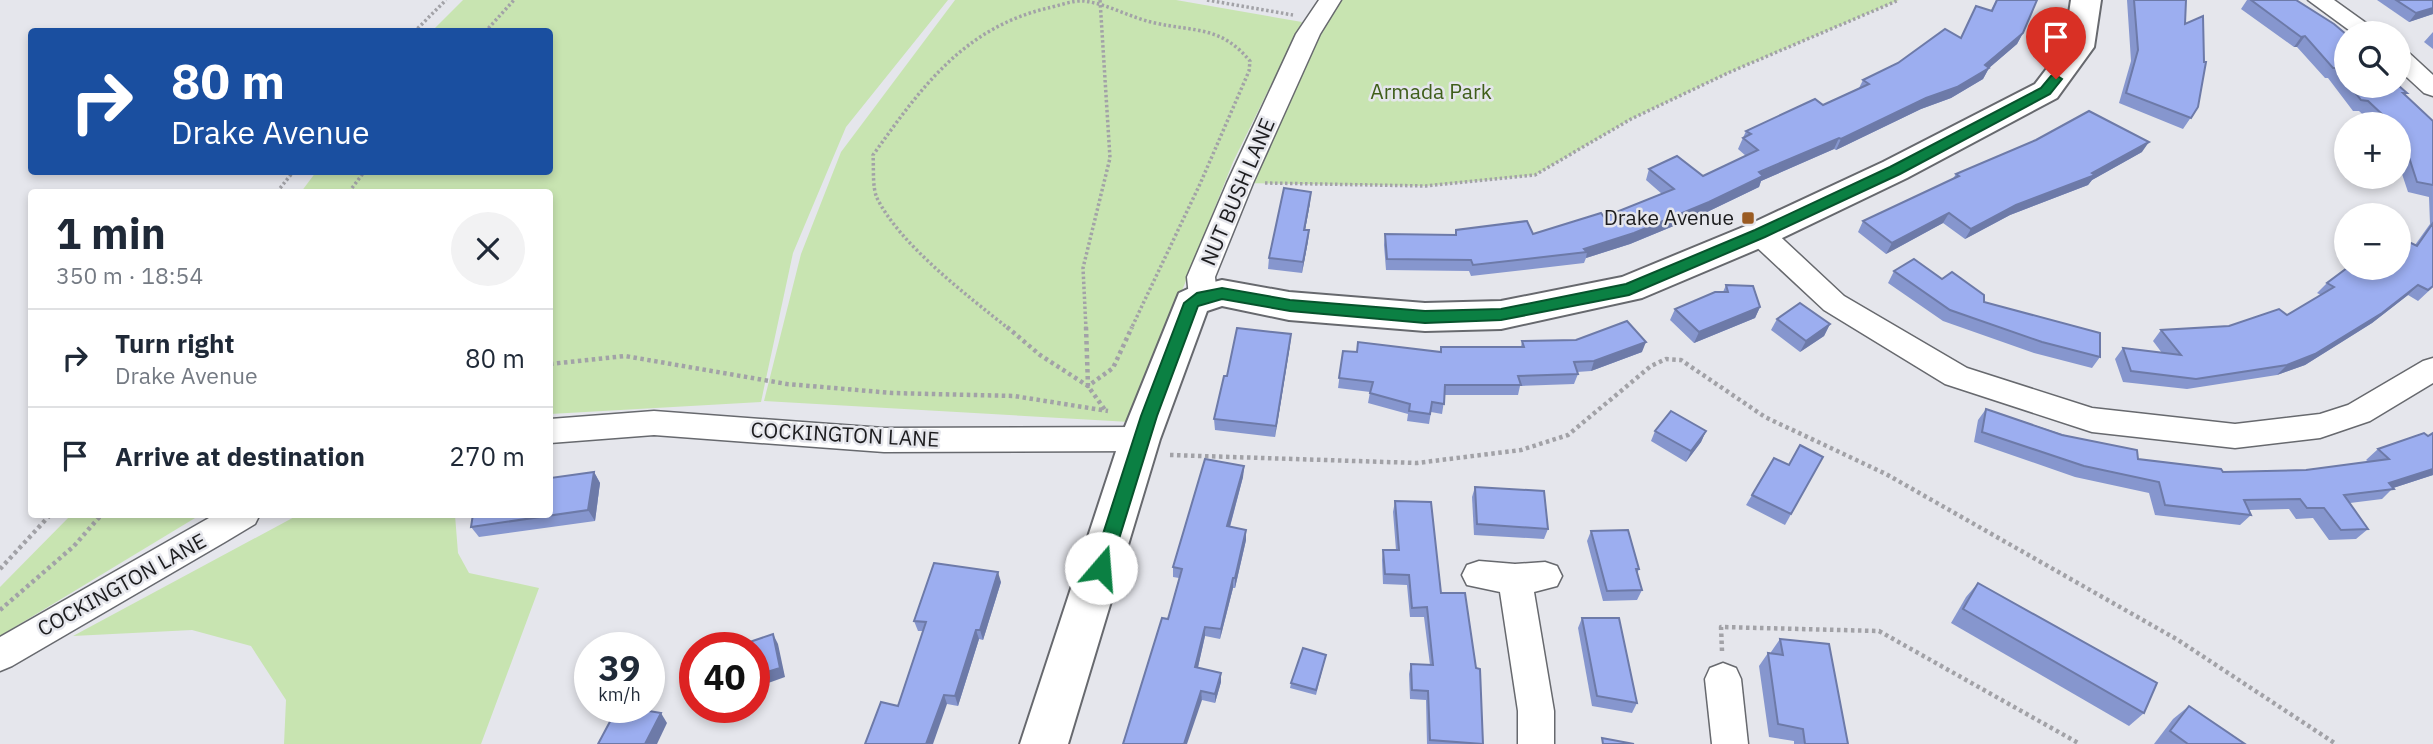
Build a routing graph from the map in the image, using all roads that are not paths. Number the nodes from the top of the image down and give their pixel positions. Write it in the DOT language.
graph roads {
  1 [pos="2086,0"];
  2 [pos="2319,0"];
  3 [pos="1323,10"];
  4 [pos="2350,21"];
  5 [pos="2411,67"];
  6 [pos="2433,88"];
  7 [pos="1760,234"];
  8 [pos="1203,297"];
  9 [pos="2433,369"];
  10 [pos="553,431"];
  11 [pos="1135,444"];
  12 [pos="237,518"];
  13 [pos="1479,575"];
  14 [pos="0,655"];
  15 [pos="1723,679"];
  16 [pos="1044,744"];
  17 [pos="1536,744"];
  18 [pos="1730,744"];
  1 -- 7 [label="street"];
  2 -- 4 [label="street"];
  3 -- 8 [label="street, NUT BUSH LANE"];
  5 -- 6 [label="street"];
  7 -- 8 [label="street"];
  7 -- 9 [label="street"];
  8 -- 11 [label="street, NUT BUSH LANE"];
  10 -- 11 [label="street, COCKINGTON LANE"];
  11 -- 16 [label="street, NUT BUSH LANE"];
  12 -- 14 [label="street, COCKINGTON LANE"];
  13 -- 17 [label="street"];
  15 -- 18 [label="street"];
}
